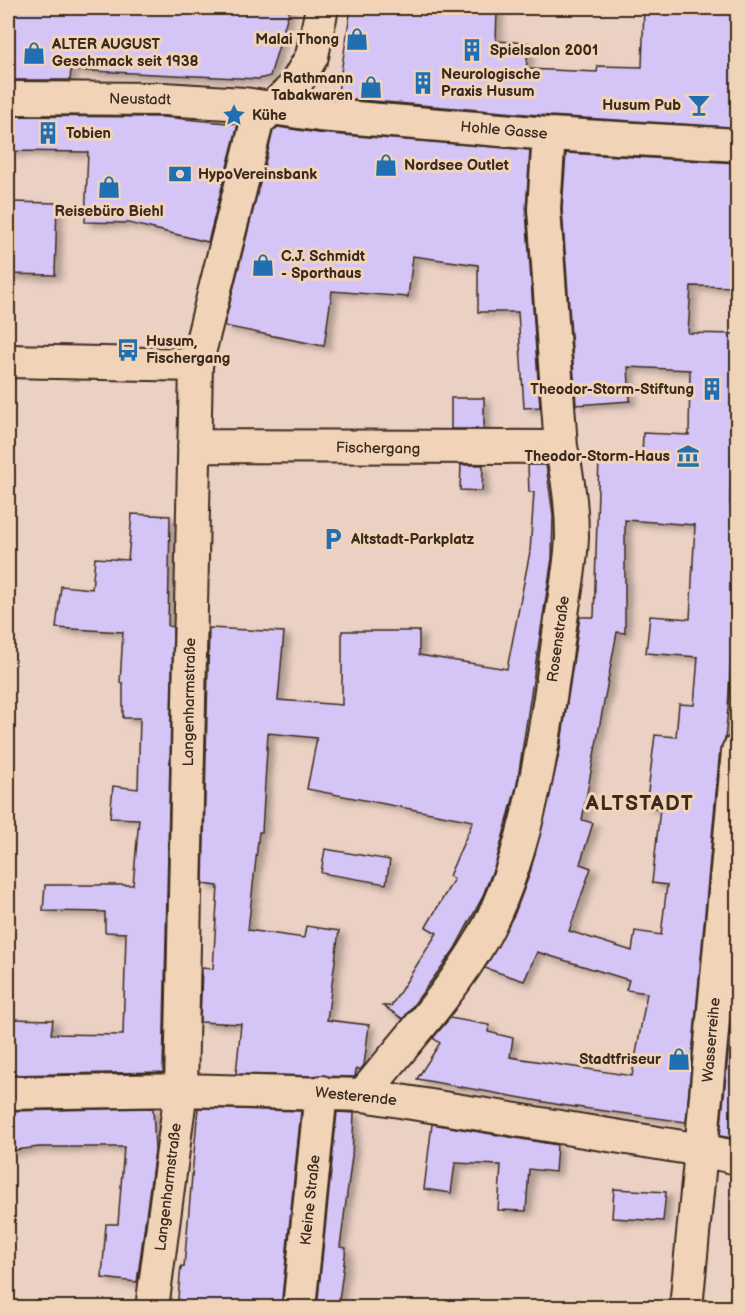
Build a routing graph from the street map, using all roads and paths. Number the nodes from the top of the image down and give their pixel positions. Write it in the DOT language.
graph roads {
  1 [pos="322,8"];
  2 [pos="8,98"];
  3 [pos="272,108"];
  4 [pos="549,134"];
  5 [pos="738,146"];
  6 [pos="8,361"];
  7 [pos="196,365"];
  8 [pos="194,446"];
  9 [pos="561,447"];
  10 [pos="738,751"];
  11 [pos="180,1090"];
  12 [pos="321,1092"];
  13 [pos="8,1094"];
  14 [pos="363,1095"];
  15 [pos="701,1150"];
  16 [pos="738,1158"];
  17 [pos="152,1308"];
  18 [pos="299,1308"];
  19 [pos="686,1308"];
  1 -- 3 [label="street, Langenharmstraße"];
  2 -- 3 [label="street, Neustadt"];
  3 -- 4 [label="street, Hohle Gasse"];
  3 -- 7 [label="street, Langenharmstraße"];
  4 -- 5 [label="street, Hohle Gasse"];
  4 -- 9 [label="street, Rosenstraße"];
  6 -- 7 [label="street"];
  7 -- 8 [label="street, Langenharmstraße"];
  8 -- 9 [label="street, Fischergang"];
  8 -- 11 [label="street, Langenharmstraße"];
  9 -- 14 [label="street, Rosenstraße"];
  10 -- 15 [label="street, Wasserreihe"];
  11 -- 12 [label="street, Westerende"];
  11 -- 13 [label="street, Westerende"];
  11 -- 17 [label="street, Langenharmstraße"];
  12 -- 14 [label="street, Westerende"];
  12 -- 18 [label="street, Kleine Straße"];
  14 -- 15 [label="street, Westerende"];
  15 -- 16 [label="street, Westerende"];
  15 -- 19 [label="street, Wasserreihe"];
}
